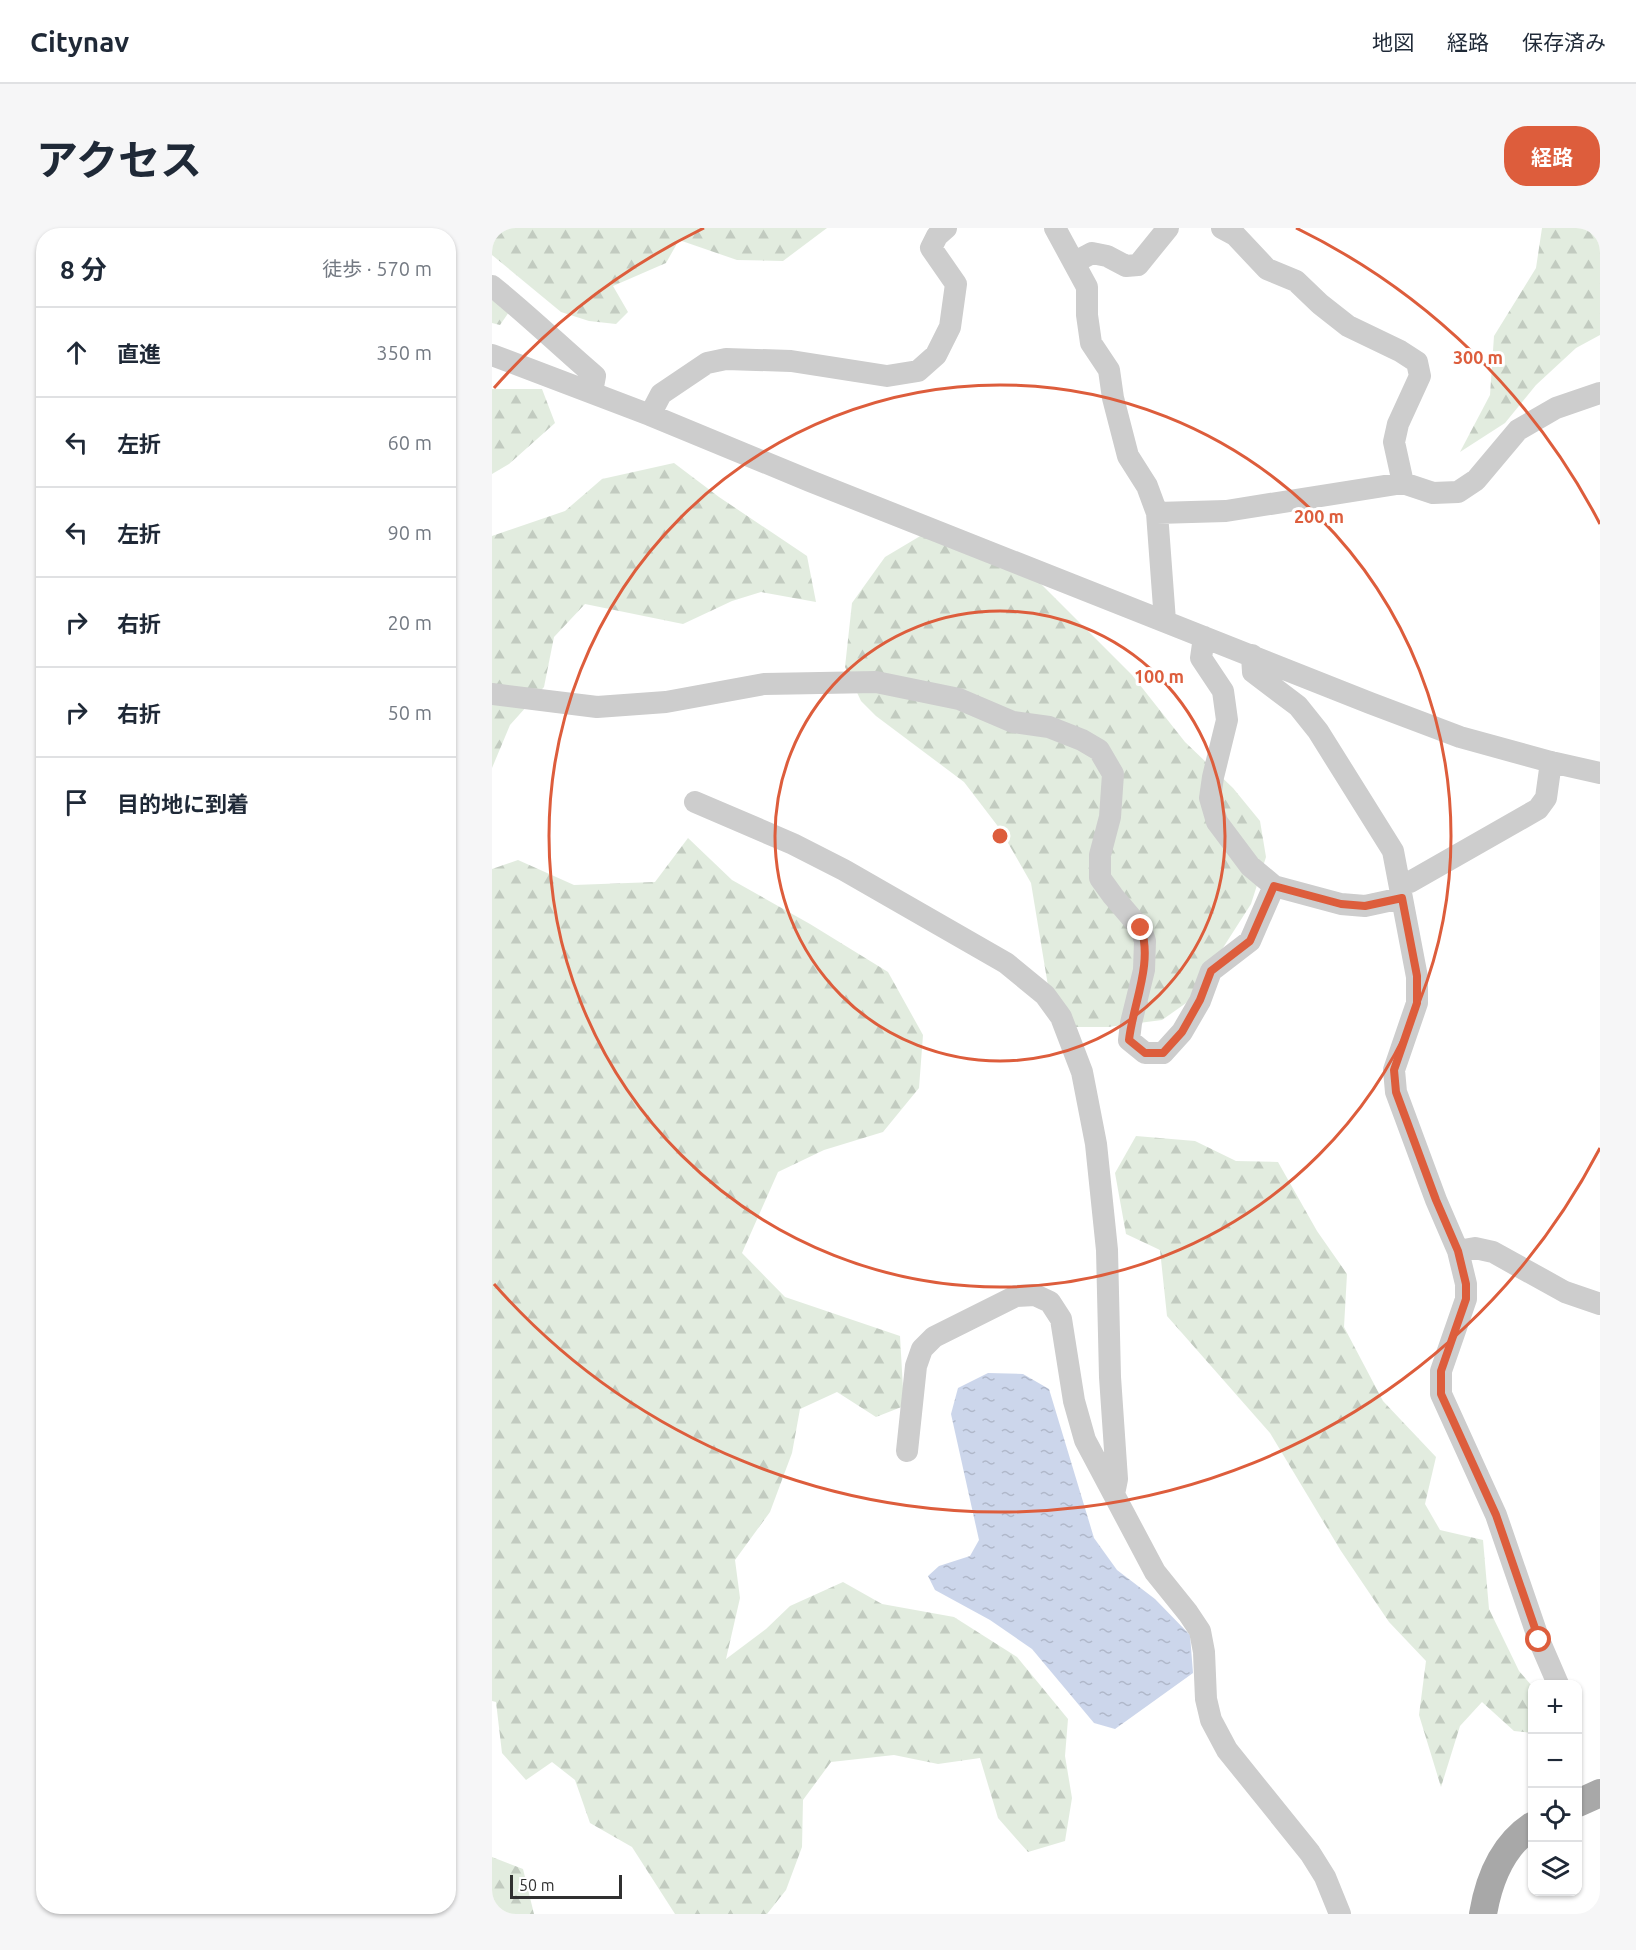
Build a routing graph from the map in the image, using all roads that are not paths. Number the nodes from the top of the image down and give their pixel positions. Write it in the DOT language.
graph roads {
  1 [pos="946,228"];
  2 [pos="1055,228"];
  3 [pos="1168,228"];
  4 [pos="1222,228"];
  5 [pos="1075,262"];
  6 [pos="492,286"];
  7 [pos="492,355"];
  8 [pos="592,392"];
  9 [pos="1600,393"];
  10 [pos="650,415"];
  11 [pos="1403,483"];
  12 [pos="1157,513"];
  13 [pos="1165,621"];
  14 [pos="1204,637"];
  15 [pos="1252,655"];
  16 [pos="492,694"];
  17 [pos="1551,762"];
  18 [pos="1600,773"];
  19 [pos="694,802"];
  20 [pos="1274,886"];
  21 [pos="1401,891"];
  22 [pos="1458,1251"];
  23 [pos="1600,1304"];
  24 [pos="907,1451"];
  25 [pos="1114,1494"];
  26 [pos="1556,1680"];
  27 [pos="1600,1793"];
  28 [pos="1582,1801"];
  29 [pos="1528,1829"];
  30 [pos="1340,1914"];
  31 [pos="1483,1914"];
  1 -- 10 [label="street"];
  2 -- 5 [label="street"];
  3 -- 5 [label="street"];
  4 -- 11 [label="street"];
  5 -- 12 [label="street"];
  6 -- 8 [label="street"];
  7 -- 8 [label="street"];
  8 -- 10 [label="street"];
  9 -- 11 [label="street"];
  10 -- 13 [label="street"];
  11 -- 12 [label="street"];
  12 -- 13 [label="street"];
  13 -- 14 [label="street"];
  14 -- 15 [label="street"];
  14 -- 20 [label="street"];
  15 -- 17 [label="street"];
  15 -- 21 [label="street"];
  16 -- 20 [label="street"];
  17 -- 18 [label="street"];
  17 -- 21 [label="street"];
  19 -- 25 [label="street"];
  20 -- 21 [label="street"];
  21 -- 22 [label="street"];
  22 -- 23 [label="street"];
  22 -- 26 [label="street"];
  24 -- 25 [label="street"];
  25 -- 30 [label="street"];
  27 -- 28 [label="main road"];
  29 -- 31 [label="main road"];
}
